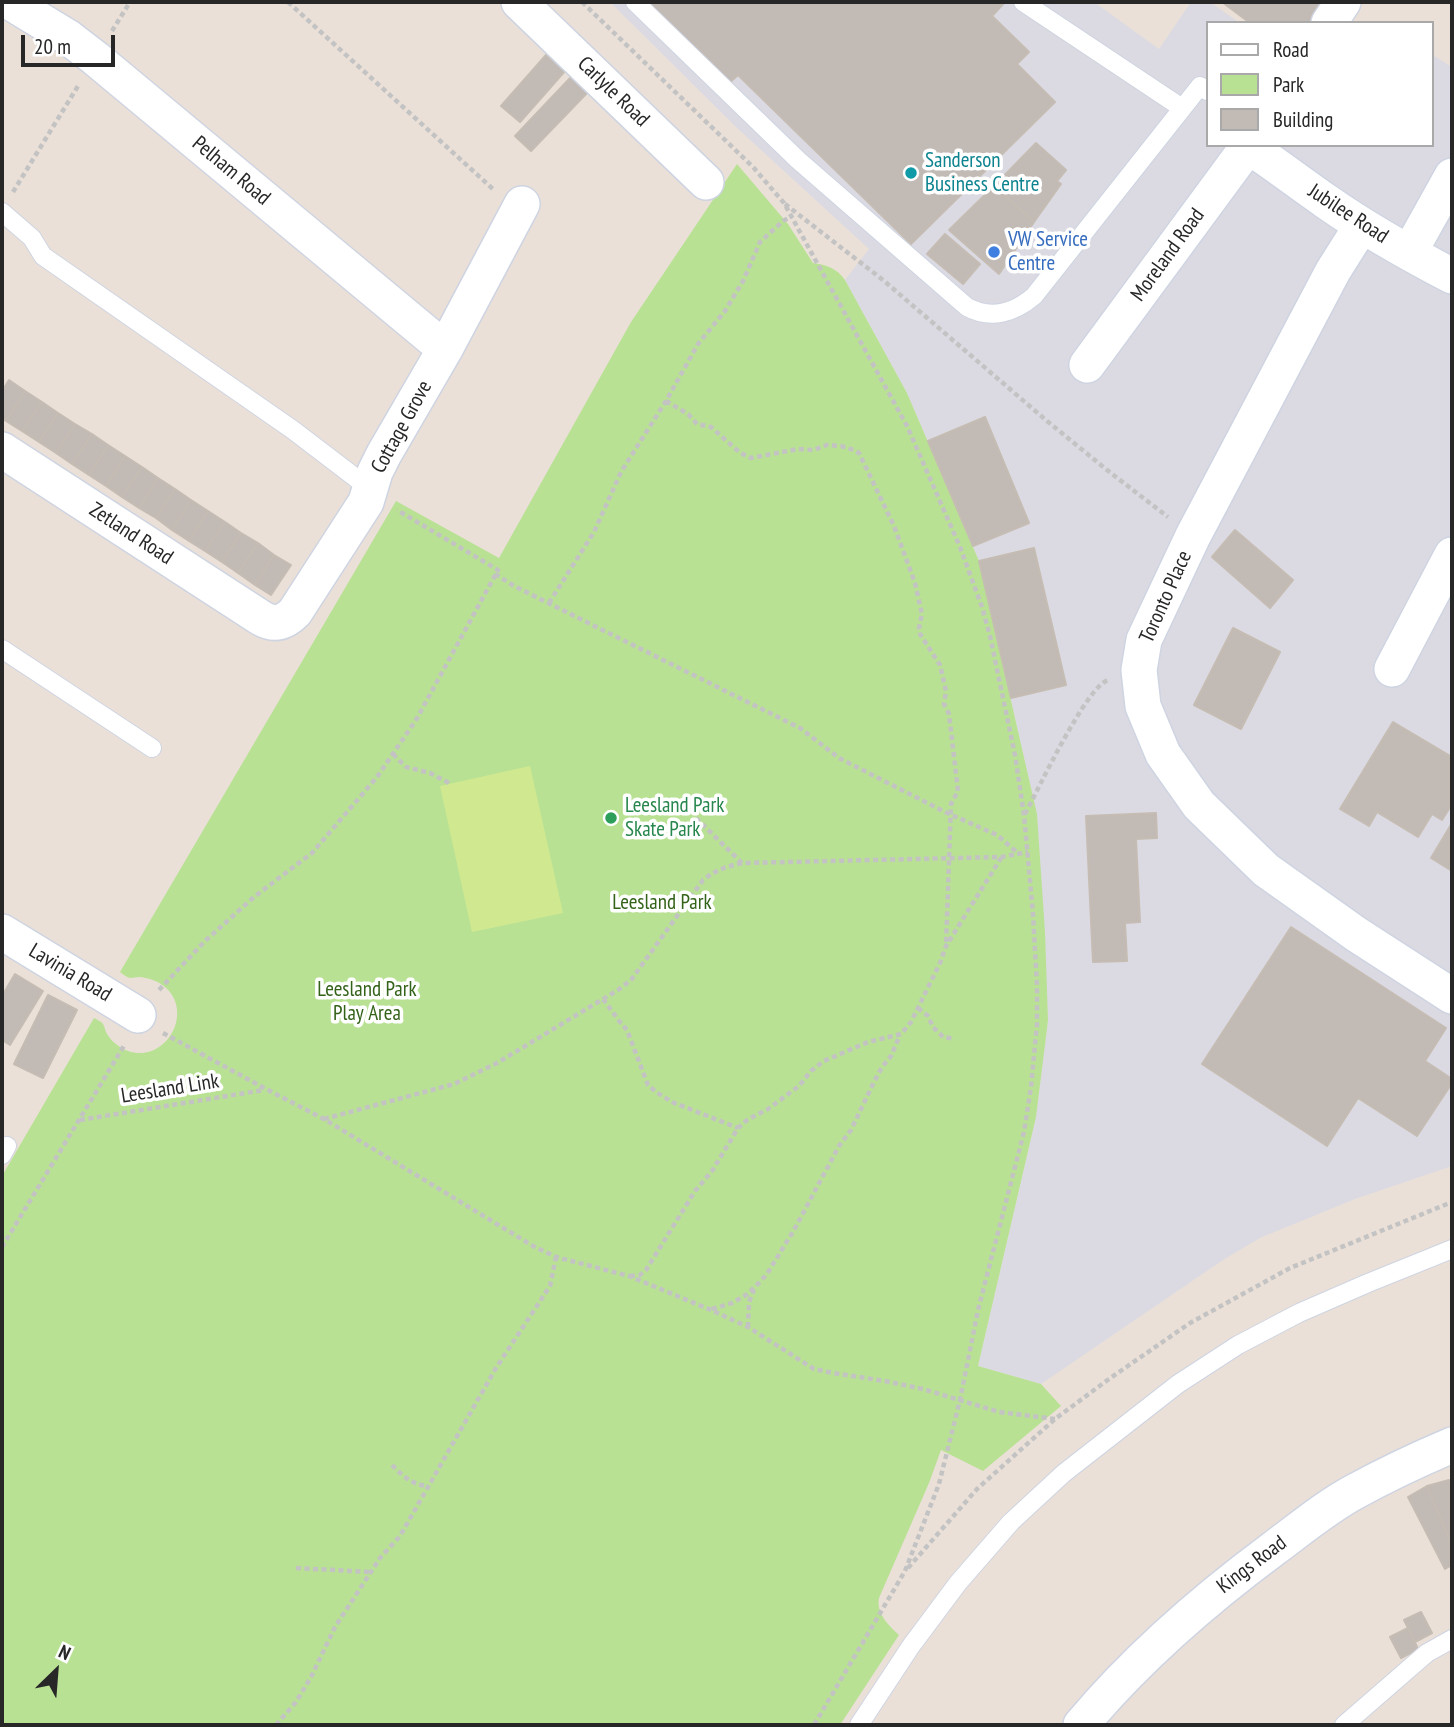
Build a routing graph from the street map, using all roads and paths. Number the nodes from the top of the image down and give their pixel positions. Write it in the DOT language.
graph roads {
  1 [pos="10,2"];
  2 [pos="288,2"];
  3 [pos="519,2"];
  4 [pos="582,2"];
  5 [pos="635,2"];
  6 [pos="1023,2"];
  7 [pos="1343,2"];
  8 [pos="1330,21"];
  9 [pos="95,58"];
  10 [pos="1206,90"];
  11 [pos="1182,107"];
  12 [pos="1247,147"];
  13 [pos="1249,147"];
  14 [pos="1452,176"];
  15 [pos="706,182"];
  16 [pos="784,203"];
  17 [pos="5,205"];
  18 [pos="520,208"];
  19 [pos="792,216"];
  20 [pos="1362,225"];
  21 [pos="1409,253"];
  22 [pos="1452,276"];
  23 [pos="445,349"];
  24 [pos="1087,365"];
  25 [pos="666,401"];
  26 [pos="2,450"];
  27 [pos="369,491"];
  28 [pos="1193,536"];
  29 [pos="1452,555"];
  30 [pos="495,574"];
  31 [pos="549,603"];
  32 [pos="261,618"];
  33 [pos="2,649"];
  34 [pos="1392,669"];
  35 [pos="1139,670"];
  36 [pos="152,748"];
  37 [pos="393,754"];
  38 [pos="452,784"];
  39 [pos="951,814"];
  40 [pos="1024,815"];
  41 [pos="696,818"];
  42 [pos="1028,852"];
  43 [pos="1019,854"];
  44 [pos="1001,857"];
  45 [pos="950,859"];
  46 [pos="743,863"];
  47 [pos="2,932"];
  48 [pos="946,946"];
  49 [pos="1452,996"];
  50 [pos="603,999"];
  51 [pos="918,1008"];
  52 [pos="138,1015"];
  53 [pos="901,1034"];
  54 [pos="955,1039"];
  55 [pos="121,1051"];
  56 [pos="267,1089"];
  57 [pos="324,1119"];
  58 [pos="79,1121"];
  59 [pos="738,1128"];
  60 [pos="1452,1202"];
  61 [pos="2,1247"];
  62 [pos="1452,1249"];
  63 [pos="556,1257"];
  64 [pos="628,1276"];
  65 [pos="757,1286"];
  66 [pos="711,1310"];
  67 [pos="748,1327"];
  68 [pos="960,1399"];
  69 [pos="1055,1419"];
  70 [pos="1452,1445"];
  71 [pos="392,1465"];
  72 [pos="428,1486"];
  73 [pos="296,1568"];
  74 [pos="905,1571"];
  75 [pos="371,1572"];
  76 [pos="1452,1639"];
  77 [pos="276,1725"];
  78 [pos="814,1725"];
  79 [pos="859,1725"];
  80 [pos="1081,1725"];
  81 [pos="1344,1725"];
  1 -- 9 [label="street, Pelham Road"];
  2 -- 18 [label="path"];
  3 -- 15 [label="street, Carlyle Road"];
  4 -- 16 [label="path"];
  5 -- 11 [label="lane"];
  6 -- 11 [label="lane"];
  7 -- 8 [label="street"];
  9 -- 17 [label="path"];
  9 -- 23 [label="street, Pelham Road"];
  10 -- 11 [label="lane"];
  12 -- 24 [label="street, Moreland Road"];
  13 -- 20 [label="street, Jubilee Road"];
  14 -- 21 [label="street"];
  16 -- 19 [label="path"];
  16 -- 28 [label="path"];
  17 -- 27 [label="lane"];
  18 -- 23 [label="street, Cottage Grove"];
  19 -- 25 [label="path"];
  19 -- 40 [label="path"];
  20 -- 21 [label="street, Jubilee Road"];
  20 -- 28 [label="street, Toronto Place"];
  21 -- 22 [label="street, Jubilee Road"];
  23 -- 27 [label="street, Cottage Grove"];
  25 -- 31 [label="path"];
  25 -- 39 [label="path"];
  26 -- 32 [label="street, Zetland Road"];
  27 -- 30 [label="path"];
  27 -- 32 [label="street, Cottage Grove"];
  28 -- 35 [label="street, Toronto Place"];
  29 -- 34 [label="street"];
  30 -- 31 [label="path"];
  30 -- 37 [label="path"];
  31 -- 39 [label="path"];
  33 -- 36 [label="lane"];
  35 -- 40 [label="path"];
  35 -- 49 [label="street, Toronto Place"];
  37 -- 38 [label="path"];
  37 -- 52 [label="path"];
  39 -- 43 [label="path"];
  39 -- 45 [label="path"];
  40 -- 42 [label="path"];
  41 -- 46 [label="path"];
  42 -- 43 [label="path"];
  42 -- 68 [label="path"];
  43 -- 44 [label="path"];
  44 -- 45 [label="path"];
  44 -- 48 [label="path"];
  45 -- 46 [label="path"];
  45 -- 48 [label="path"];
  46 -- 50 [label="path"];
  47 -- 52 [label="street, Lavinia Road"];
  48 -- 51 [label="path"];
  50 -- 57 [label="path"];
  50 -- 59 [label="path"];
  51 -- 53 [label="path"];
  51 -- 54 [label="path"];
  52 -- 56 [label="path"];
  53 -- 59 [label="path"];
  53 -- 65 [label="path"];
  55 -- 58 [label="path, Leesland Link"];
  56 -- 57 [label="path"];
  56 -- 58 [label="path, Leesland Link"];
  57 -- 63 [label="path"];
  58 -- 61 [label="path, Leesland Link"];
  59 -- 64 [label="path"];
  60 -- 69 [label="path"];
  62 -- 79 [label="lane"];
  63 -- 64 [label="path"];
  63 -- 72 [label="path"];
  64 -- 66 [label="path"];
  65 -- 66 [label="path"];
  65 -- 67 [label="path"];
  66 -- 67 [label="path"];
  67 -- 68 [label="path"];
  68 -- 69 [label="path"];
  68 -- 74 [label="path"];
  69 -- 74 [label="path"];
  70 -- 80 [label="street, Kings Road"];
  71 -- 72 [label="path"];
  72 -- 75 [label="path"];
  73 -- 75 [label="path"];
  74 -- 78 [label="path"];
  75 -- 77 [label="path"];
  76 -- 81 [label="lane"];
}
